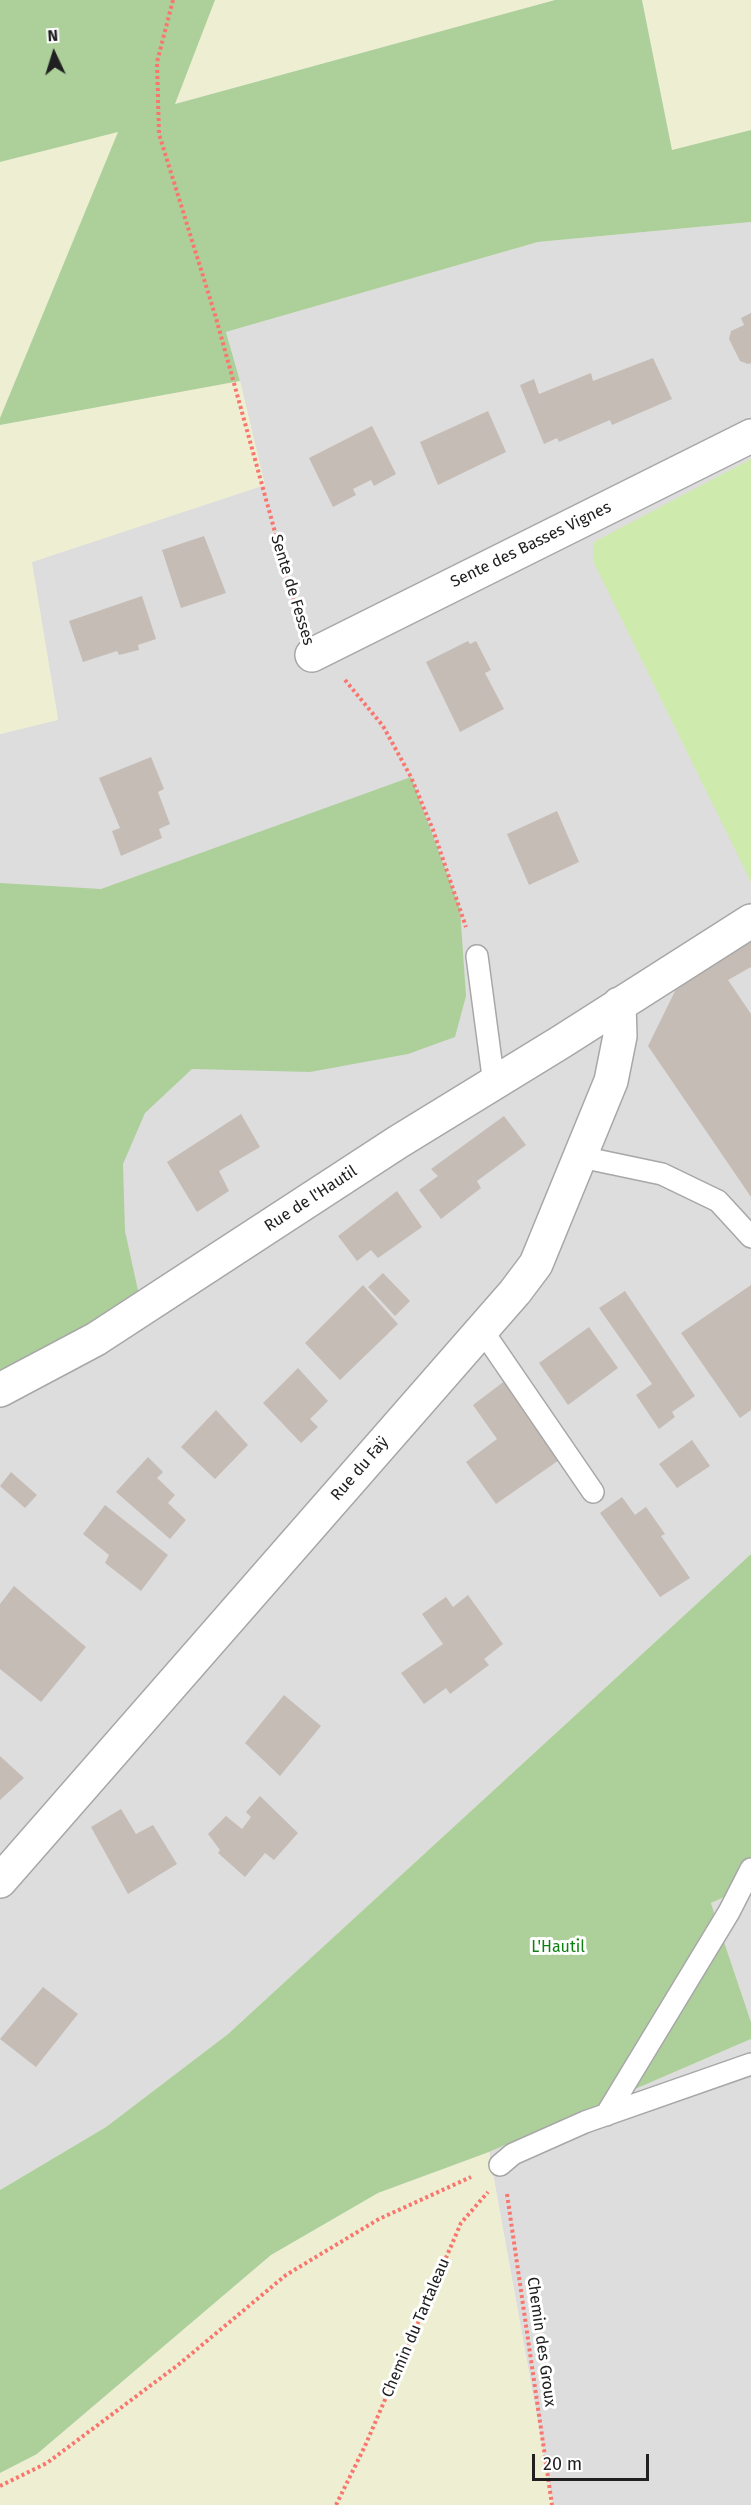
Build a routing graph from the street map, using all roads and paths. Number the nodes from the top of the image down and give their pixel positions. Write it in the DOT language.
graph roads {
  1 [pos="173,0"];
  2 [pos="751,436"];
  3 [pos="312,655"];
  4 [pos="751,921"];
  5 [pos="477,956"];
  6 [pos="620,1004"];
  7 [pos="494,1084"];
  8 [pos="581,1157"];
  9 [pos="751,1237"];
  10 [pos="482,1329"];
  11 [pos="0,1390"];
  12 [pos="593,1492"];
  13 [pos="751,1869"];
  14 [pos="0,1881"];
  15 [pos="751,2064"];
  16 [pos="606,2115"];
  17 [pos="503,2173"];
  18 [pos="0,2486"];
  19 [pos="336,2505"];
  20 [pos="552,2505"];
  1 -- 3 [label="path, Sente de Fesses"];
  2 -- 3 [label="street, Sente des Basses Vignes"];
  3 -- 5 [label="path, Sente de Fesses"];
  4 -- 6 [label="street, Rue de l'Hautil"];
  5 -- 7 [label="lane"];
  6 -- 7 [label="street, Rue de l'Hautil"];
  6 -- 8 [label="street, Rue du Faÿ"];
  7 -- 11 [label="street, Rue de l'Hautil"];
  8 -- 9 [label="lane"];
  8 -- 10 [label="street, Rue du Faÿ"];
  10 -- 12 [label="lane"];
  10 -- 14 [label="street, Rue du Faÿ"];
  13 -- 16 [label="lane"];
  15 -- 16 [label="lane"];
  16 -- 17 [label="lane"];
  17 -- 18 [label="path"];
  17 -- 19 [label="path, Chemin du Tartaleau"];
  17 -- 20 [label="path, Chemin des Groux"];
}
